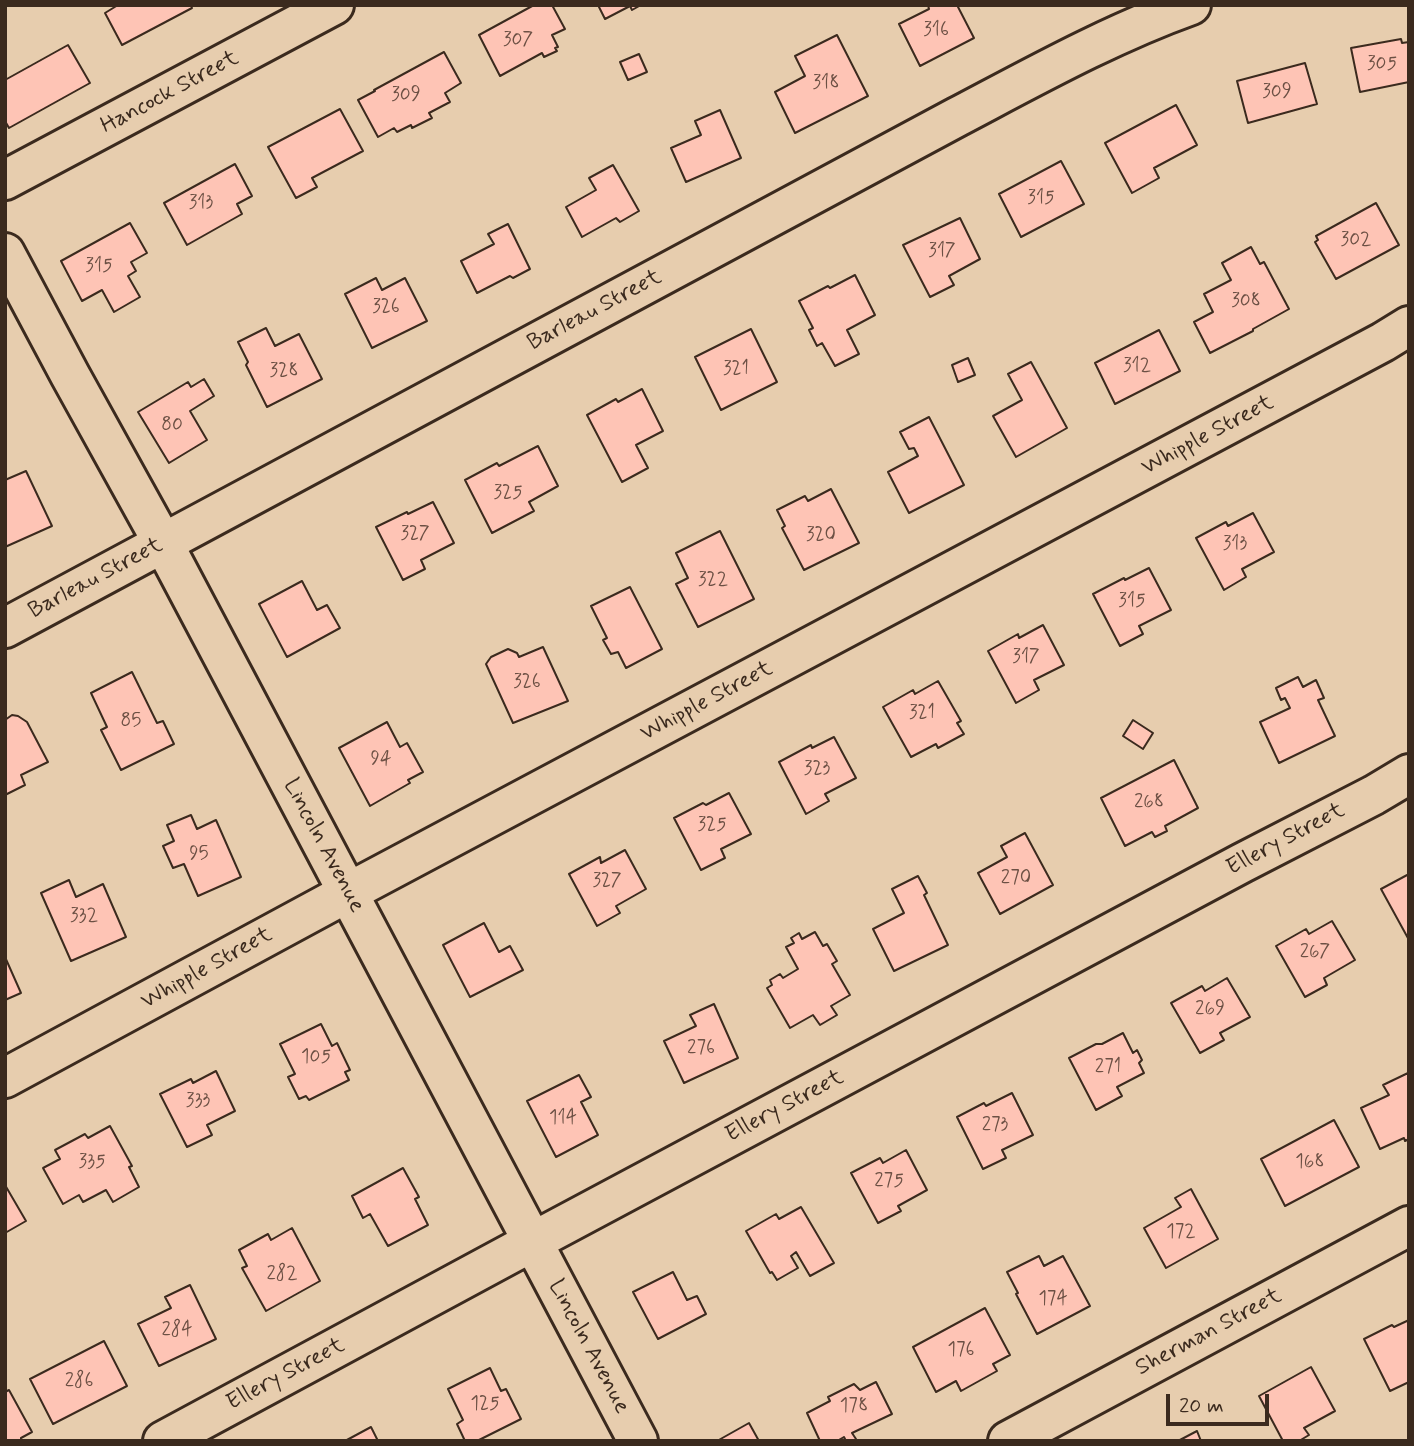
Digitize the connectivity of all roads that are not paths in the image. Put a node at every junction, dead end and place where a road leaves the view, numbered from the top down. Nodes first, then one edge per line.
1 (334, 5) edge
2 (1191, 5) edge
3 (5, 180) edge
4 (5, 253) edge
5 (1409, 326) edge
6 (163, 543) junction
7 (5, 628) edge
8 (1409, 774) edge
9 (347, 893) junction
10 (5, 1078) edge
11 (1409, 1226) edge
12 (532, 1242) junction
13 (163, 1441) edge
14 (638, 1441) edge
15 (1008, 1441) edge

1 - 3 street, Hancock Street
2 - 6 street, Barleau Street
4 - 6 street, Lincoln Avenue
5 - 9 street, Whipple Street
6 - 7 street, Barleau Street
6 - 9 street, Lincoln Avenue
8 - 12 street, Ellery Street
9 - 10 street, Whipple Street
9 - 12 street, Lincoln Avenue
11 - 15 street, Sherman Street
12 - 13 street, Ellery Street
12 - 14 street, Lincoln Avenue

